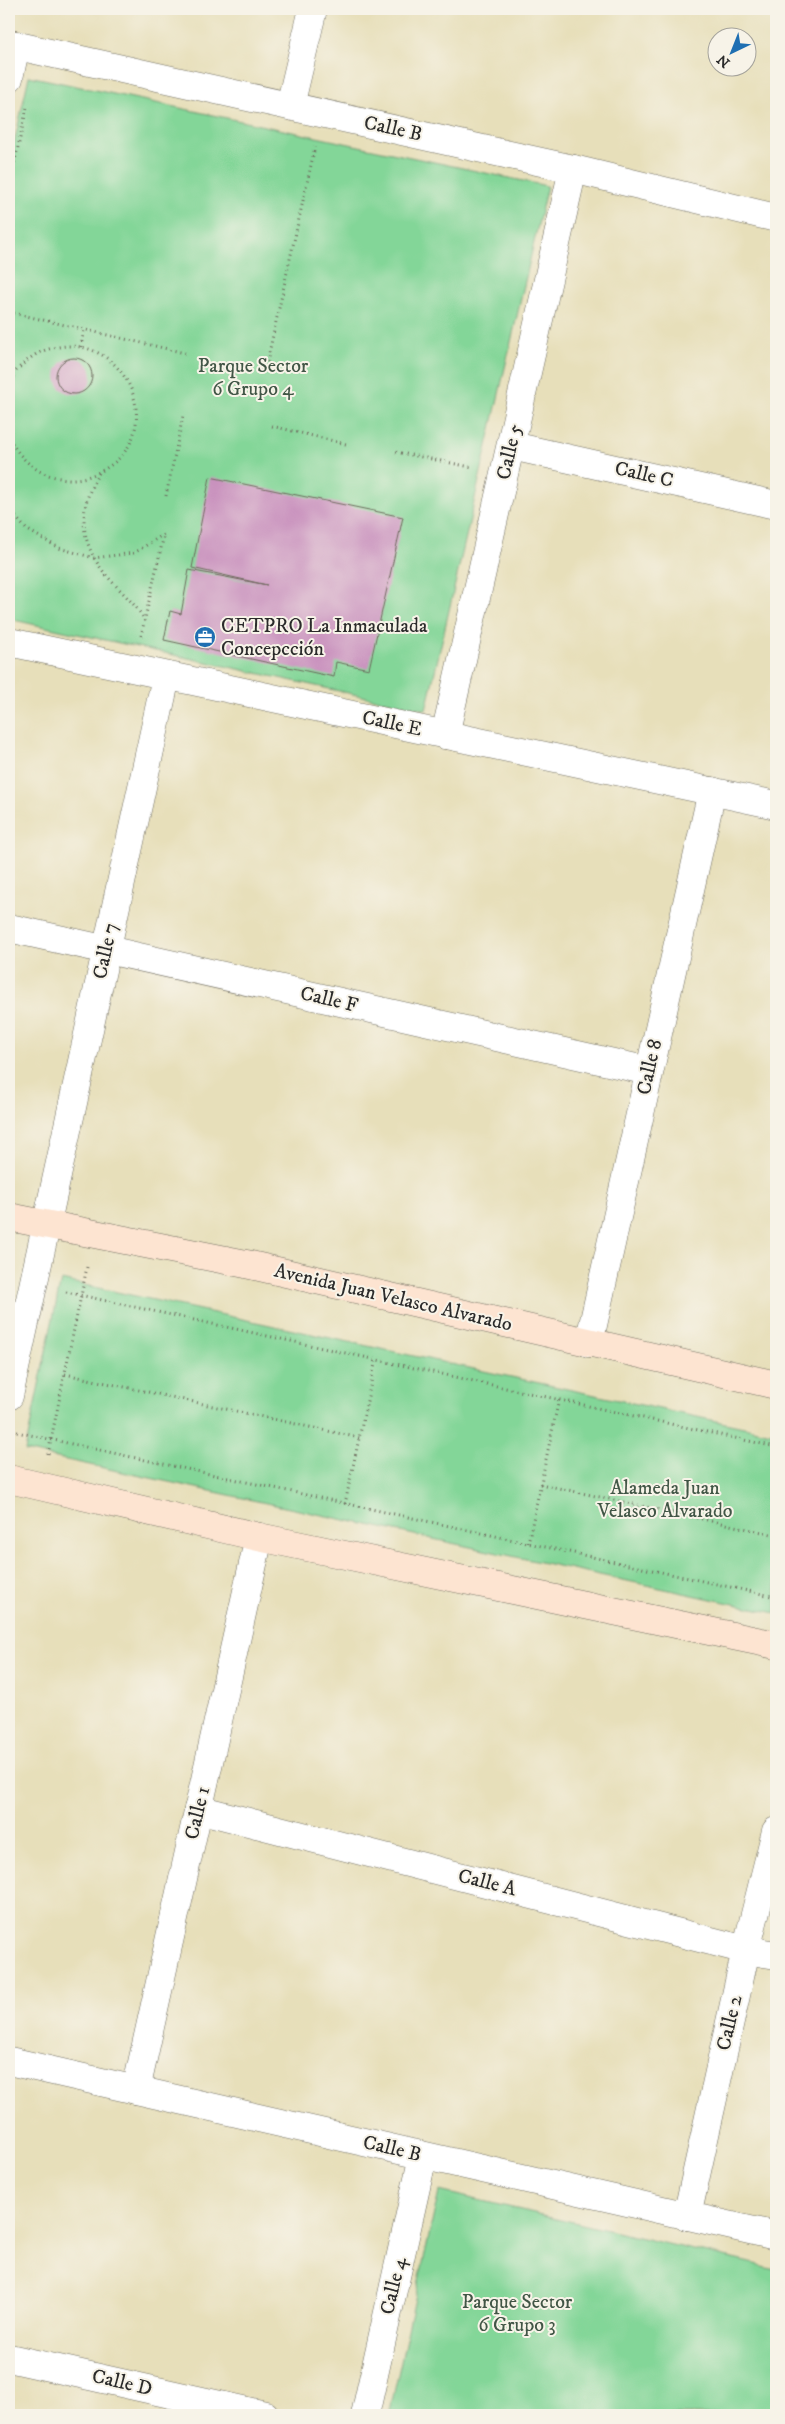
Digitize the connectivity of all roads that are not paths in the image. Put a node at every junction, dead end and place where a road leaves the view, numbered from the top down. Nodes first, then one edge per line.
1 (313, 9) edge
2 (12, 45) edge
3 (9, 78) edge
4 (290, 106) junction
5 (573, 169) junction
6 (776, 218) edge
7 (512, 446) junction
8 (776, 505) edge
9 (9, 642) edge
10 (166, 677) junction
11 (444, 735) junction
12 (712, 791) junction
13 (776, 805) edge
14 (9, 928) edge
15 (106, 950) junction
16 (649, 1071) junction
17 (9, 1218) edge
18 (46, 1226) junction
19 (589, 1343) junction
20 (776, 1385) edge
21 (9, 1396) edge
22 (9, 1479) edge
23 (259, 1537) junction
24 (776, 1645) edge
25 (198, 1809) junction
26 (776, 1830) edge
27 (746, 1950) junction
28 (776, 1955) edge
29 (9, 2061) edge
30 (136, 2090) junction
31 (423, 2156) junction
32 (687, 2216) junction
33 (776, 2236) edge
34 (9, 2358) edge
35 (265, 2415) edge
36 (365, 2415) edge

1 - 4 street
2 - 3 street
2 - 4 street, Calle B
4 - 5 street, Calle B
5 - 6 street, Calle B
5 - 7 street, Calle 5
7 - 8 street, Calle C
7 - 11 street, Calle 5
9 - 10 street, Calle E
10 - 11 street, Calle E
10 - 15 street, Calle 7
11 - 12 street, Calle E
12 - 13 street, Calle E
12 - 16 street, Calle 8
14 - 15 street, Calle F
15 - 16 street, Calle F
15 - 18 street, Calle 7
16 - 19 street, Calle 8
17 - 18 street, Avenida Juan Velasco Alvarado
18 - 19 street, Avenida Juan Velasco Alvarado
18 - 21 street
19 - 20 street, Avenida Juan Velasco Alvarado
22 - 23 street
23 - 24 street
23 - 25 street, Calle 1
25 - 27 street, Calle A
25 - 30 street, Calle 1
26 - 27 street, Calle 2
27 - 28 street, Calle A
27 - 32 street, Calle 2
29 - 30 street, Calle B
30 - 31 street, Calle B
31 - 32 street, Calle B
31 - 36 street, Calle 4
32 - 33 street, Calle B
34 - 35 street, Calle D

